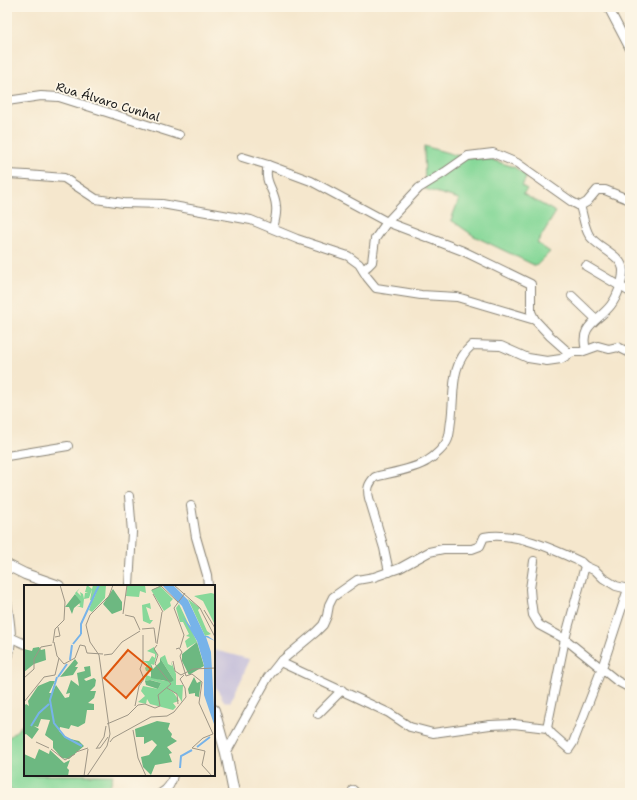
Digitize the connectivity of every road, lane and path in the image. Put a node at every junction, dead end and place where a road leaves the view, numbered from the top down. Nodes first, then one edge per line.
1 (608, 7) edge
2 (630, 49) edge
3 (7, 101) edge
4 (179, 136) dead end
5 (242, 157) dead end
6 (268, 165) junction
7 (7, 174) edge
8 (630, 200) edge
9 (580, 206) junction
10 (388, 222) junction
11 (273, 228) junction
12 (586, 266) dead end
13 (363, 270) junction
14 (620, 286) junction
15 (630, 292) edge
16 (572, 296) dead end
17 (596, 319) junction
18 (535, 320) junction
19 (586, 350) junction
20 (571, 353) junction
21 (630, 353) edge
22 (68, 446) dead end
23 (7, 456) edge
24 (129, 496) dead end
25 (191, 506) dead end
26 (534, 561) dead end
27 (7, 565) edge
28 (585, 566) junction
29 (389, 572) junction
30 (56, 585) edge
31 (129, 585) edge
32 (208, 585) edge
33 (7, 601) edge
34 (12, 638) junction
35 (565, 639) junction
36 (24, 644) edge
37 (7, 662) edge
38 (280, 662) junction
39 (602, 668) junction
40 (630, 688) edge
41 (342, 690) junction
42 (215, 714) edge
43 (318, 714) dead end
44 (549, 731) junction
45 (226, 753) junction
46 (173, 776) edge
47 (161, 793) edge
48 (234, 793) edge

1 - 2 street
3 - 4 street, Rua Álvaro Cunhal
5 - 6 street
6 - 10 street
6 - 11 street
7 - 11 street
8 - 9 street
9 - 10 street
9 - 14 street
10 - 13 street
10 - 18 street
11 - 13 street
12 - 14 street
13 - 18 street
14 - 15 street
14 - 17 street
16 - 17 street
17 - 19 street
18 - 20 street
19 - 20 street
19 - 21 street
20 - 29 street
22 - 23 street
24 - 31 street
25 - 32 street
26 - 35 street
27 - 30 street
28 - 29 street
28 - 35 street
28 - 39 street
29 - 38 street
33 - 34 street
34 - 36 street
34 - 37 street
35 - 39 street
35 - 44 street
38 - 41 street
38 - 45 street
39 - 40 street
39 - 44 street
41 - 43 street
41 - 44 street
42 - 45 street
45 - 48 street
46 - 47 street

